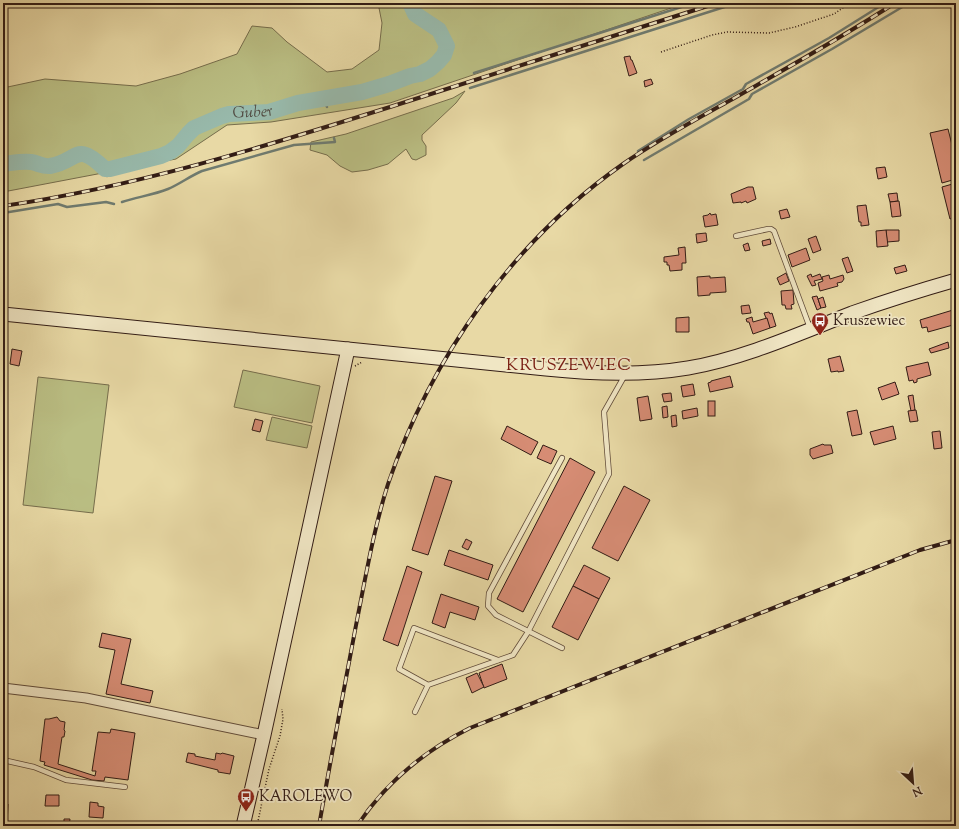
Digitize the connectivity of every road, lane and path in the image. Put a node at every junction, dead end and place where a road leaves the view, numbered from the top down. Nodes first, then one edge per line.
1 (850, 3) edge
2 (661, 52) dead end
3 (736, 236) dead end
4 (956, 280) edge
5 (3, 314) edge
6 (810, 330) junction
7 (348, 349) junction
8 (626, 374) junction
9 (562, 458) dead end
10 (528, 632) junction
11 (562, 648) dead end
12 (498, 660) junction
13 (428, 684) junction
14 (3, 688) edge
15 (281, 704) dead end
16 (415, 712) dead end
17 (264, 734) junction
18 (3, 760) edge
19 (125, 787) dead end
20 (243, 826) edge
21 (257, 826) edge

1 - 2 path
3 - 6 lane
4 - 6 main road
5 - 7 main road
6 - 8 main road
7 - 8 main road
7 - 17 main road
8 - 10 lane
9 - 10 lane
10 - 11 lane
10 - 12 lane
12 - 13 lane
12 - 13 lane
13 - 16 lane
14 - 17 street
15 - 21 path
17 - 20 main road
18 - 19 lane

